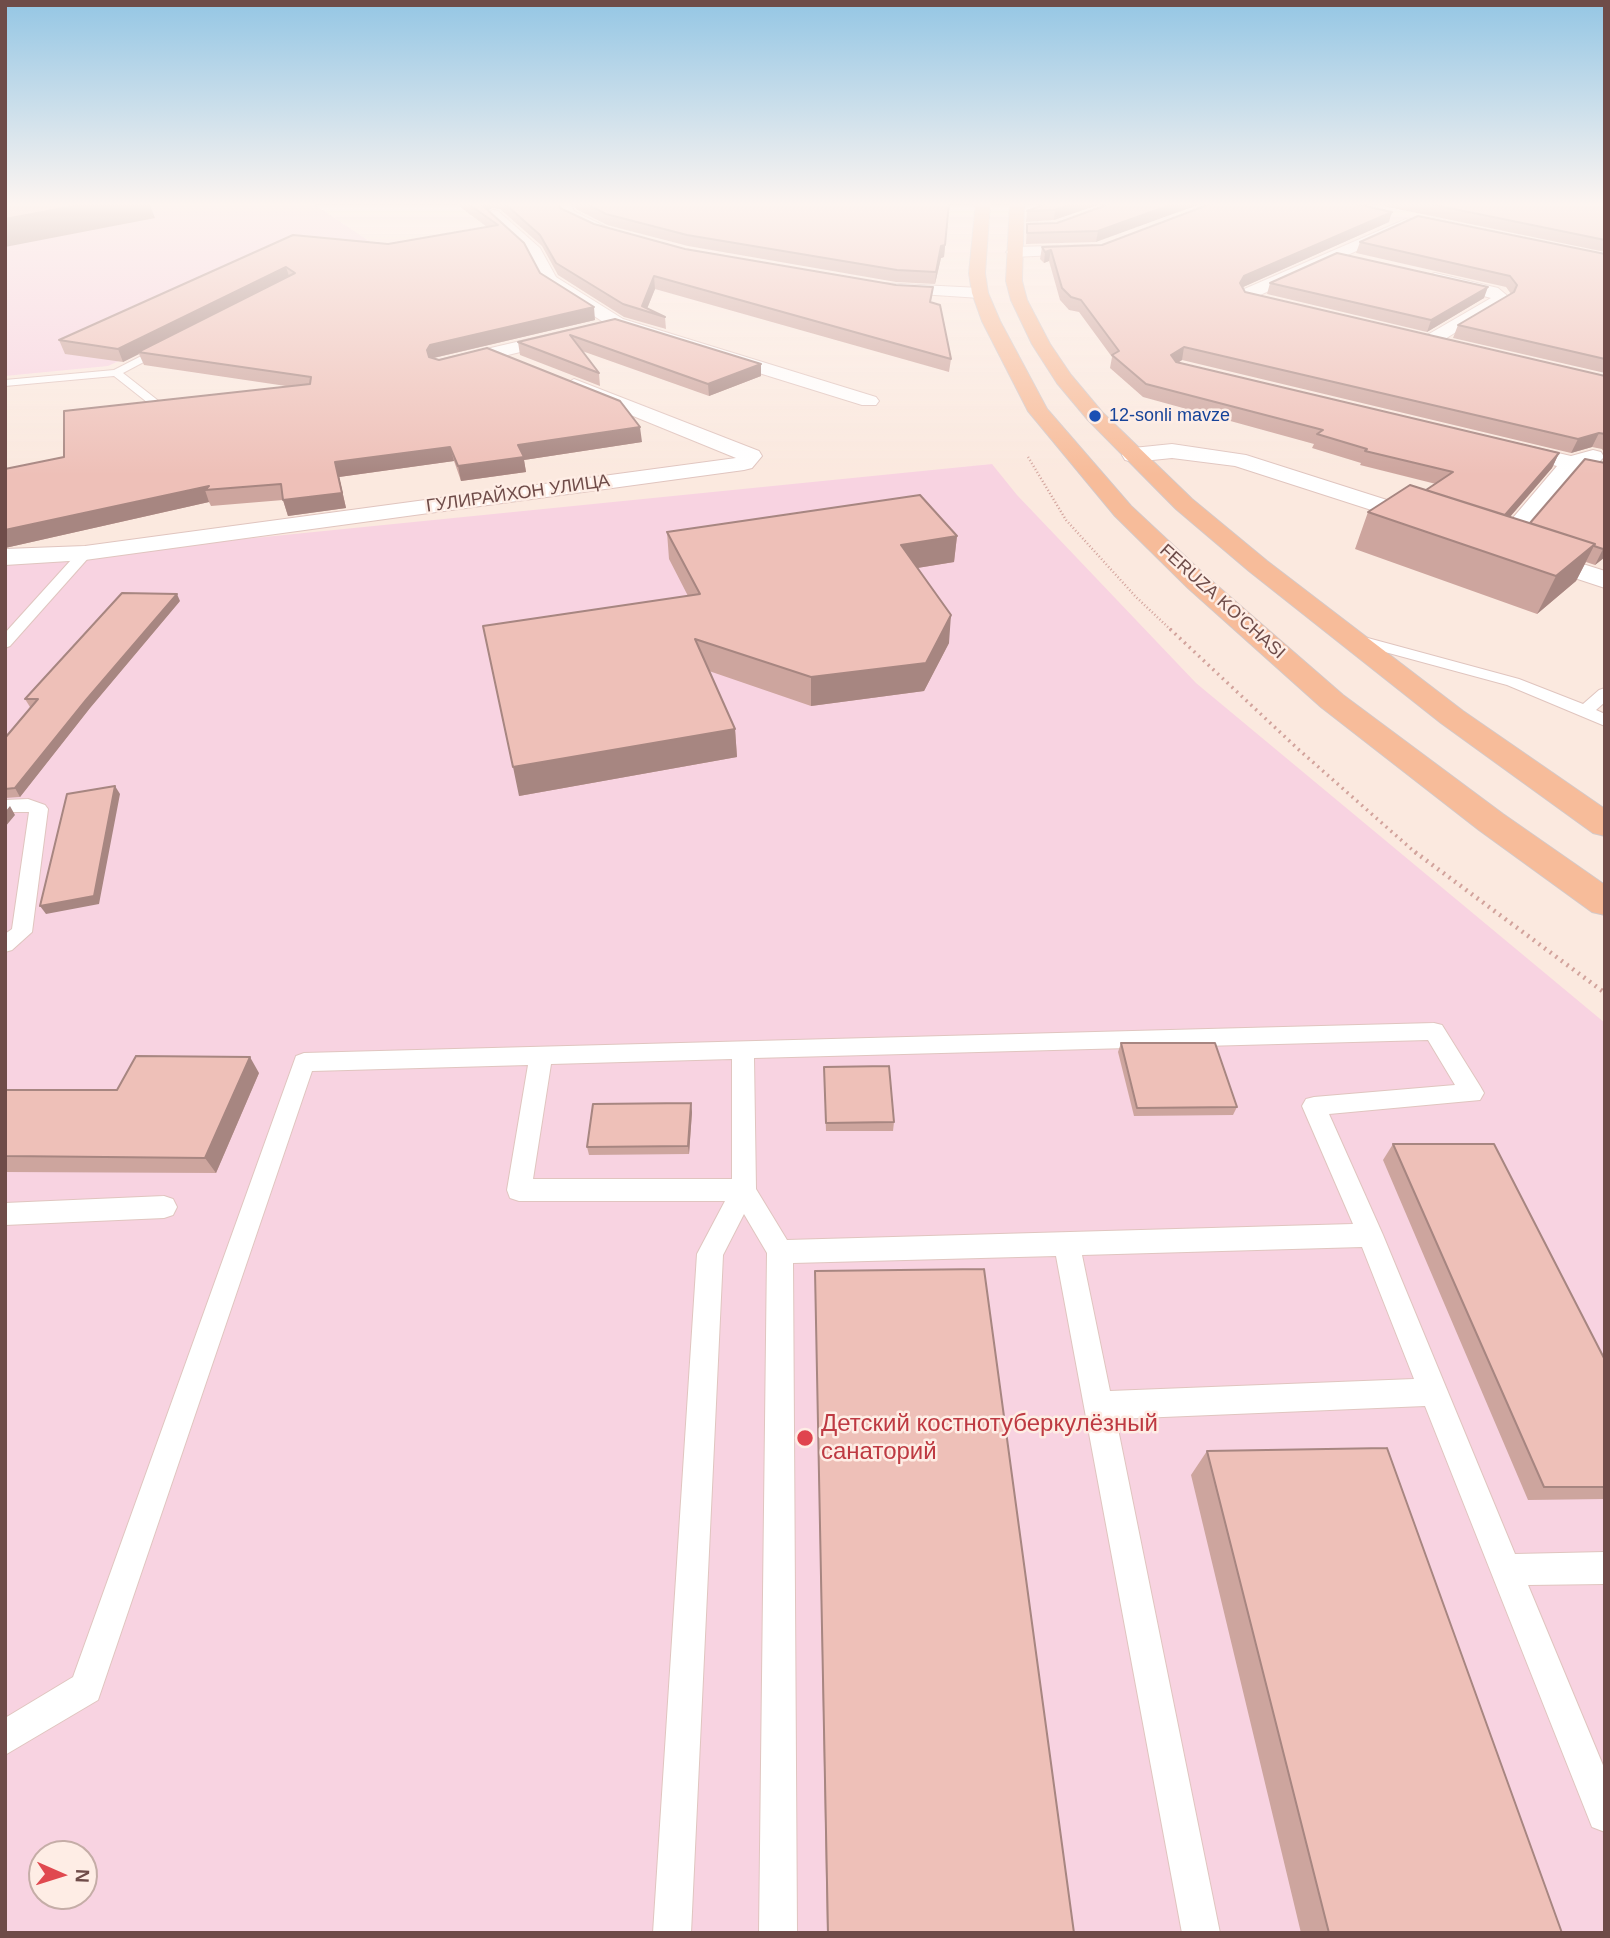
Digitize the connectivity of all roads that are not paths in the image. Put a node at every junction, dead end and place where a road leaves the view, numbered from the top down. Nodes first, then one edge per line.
1 (570, 293) edge
2 (980, 293) edge
3 (1017, 293) edge
4 (1249, 293) edge
5 (1495, 293) edge
6 (1310, 314) edge
7 (617, 323) junction
8 (175, 343) edge
9 (1455, 348) edge
10 (492, 354) junction
11 (441, 365) edge
12 (530, 368) edge
13 (116, 373) junction
14 (554, 378) edge
15 (5, 383) edge
16 (869, 401) dead end
17 (161, 408) edge
18 (1491, 444) edge
19 (1605, 454) edge
20 (1133, 455) junction
21 (1572, 463) junction
22 (1605, 471) edge
23 (1451, 528) edge
24 (1476, 537) edge
25 (1501, 546) junction
26 (85, 552) junction
27 (5, 557) edge
28 (1605, 580) edge
29 (1349, 638) junction
30 (5, 643) edge
31 (1604, 695) edge
32 (1585, 711) junction
33 (1605, 721) edge
34 (5, 806) edge
35 (1605, 825) edge
36 (1605, 904) edge
37 (5, 945) edge
38 (743, 1050) junction
39 (541, 1056) junction
40 (744, 1190) junction
41 (164, 1207) dead end
42 (5, 1214) edge
43 (1370, 1235) junction
44 (1068, 1244) junction
45 (780, 1252) junction
46 (1434, 1392) junction
47 (1098, 1406) junction
48 (1605, 1568) edge
49 (1505, 1570) junction
50 (5, 1738) edge
51 (1605, 1814) edge
52 (672, 1933) edge
53 (778, 1933) edge
54 (1201, 1933) edge

1 - 7 street
2 - 36 main road, FERUZA KO'CHASI
3 - 20 main road
4 - 6 street
5 - 9 street
7 - 10 street
7 - 16 street
8 - 13 lane
10 - 11 street
10 - 12 street
13 - 15 lane
13 - 17 lane
14 - 26 street, ГУЛИРАЙХОН УЛИЦА
18 - 21 street
19 - 21 street
20 - 23 street
20 - 29 main road
21 - 22 street
21 - 25 street
24 - 25 street
25 - 28 street
26 - 27 street, ГУЛИРАЙХОН УЛИЦА
26 - 30 lane
29 - 32 lane
29 - 35 main road
31 - 32 lane
32 - 33 lane
34 - 37 lane
38 - 39 lane
38 - 40 lane
38 - 43 lane
39 - 40 lane
39 - 50 lane
40 - 45 lane
40 - 52 lane
41 - 42 lane
43 - 44 lane
43 - 46 lane
44 - 45 lane
44 - 47 lane
45 - 53 lane
46 - 47 lane
46 - 49 lane
47 - 54 lane
48 - 49 lane
49 - 51 lane

